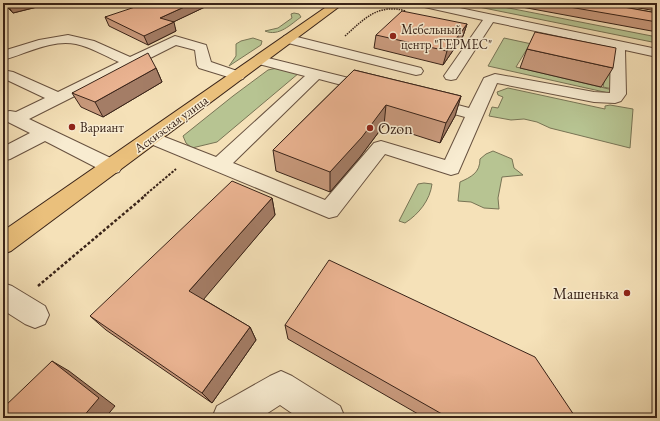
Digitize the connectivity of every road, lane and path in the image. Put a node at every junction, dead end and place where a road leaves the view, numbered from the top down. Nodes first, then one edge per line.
1 (339, 3) edge
2 (420, 3) edge
3 (390, 8) dead end
4 (490, 18) junction
5 (289, 39) junction
6 (618, 45) junction
7 (331, 49) junction
8 (657, 53) edge
9 (3, 56) edge
10 (260, 60) junction
11 (131, 62) junction
12 (416, 70) dead end
13 (5, 74) edge
14 (316, 74) junction
15 (238, 76) junction
16 (451, 76) dead end
17 (391, 92) edge
18 (58, 98) junction
19 (413, 98) edge
20 (475, 114) junction
21 (9, 118) edge
22 (45, 133) junction
23 (152, 138) junction
24 (3, 155) edge
25 (194, 155) junction
26 (219, 165) junction
27 (112, 167) junction
28 (3, 244) edge
29 (18, 305) edge
30 (229, 418) edge
31 (328, 418) edge

1 - 5 main road, Аскизская улица
2 - 4 street
3 - 7 path
4 - 6 street
4 - 16 street
5 - 7 street
5 - 10 main road, Аскизская улица
6 - 8 street
6 - 20 street
7 - 12 street
9 - 11 street
10 - 14 street
10 - 15 main road, Аскизская улица
11 - 15 street
11 - 18 street
13 - 18 street
14 - 17 street
14 - 26 street
15 - 23 main road, Аскизская улица
18 - 21 street
19 - 20 street
20 - 26 street
21 - 22 street
22 - 24 street
22 - 27 street
23 - 25 street
23 - 27 main road, Аскизская улица
25 - 26 street
25 - 29 path
27 - 28 main road, Аскизская улица
30 - 31 street

